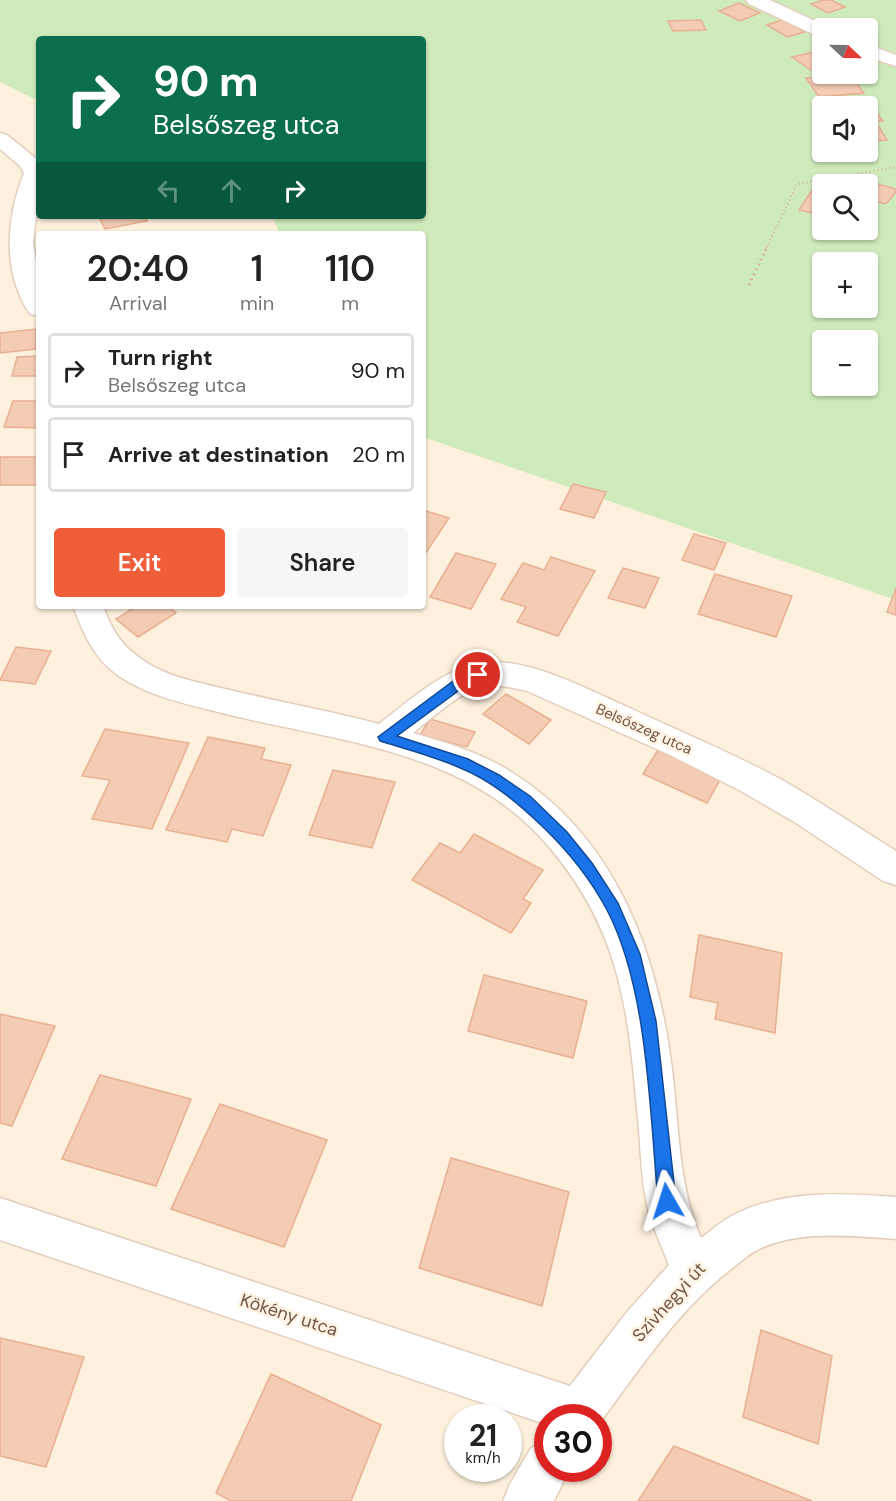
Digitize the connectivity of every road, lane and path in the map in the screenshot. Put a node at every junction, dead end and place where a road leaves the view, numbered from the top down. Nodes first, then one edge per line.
1 (755, 0) edge
2 (812, 26) edge
3 (878, 54) edge
4 (895, 61) edge
5 (0, 139) edge
6 (896, 168) edge
7 (26, 193) junction
8 (0, 217) edge
9 (749, 285) dead end
10 (36, 304) edge
11 (89, 609) edge
12 (385, 737) junction
13 (896, 870) edge
14 (896, 1218) edge
15 (0, 1219) edge
16 (693, 1271) junction
17 (544, 1404) edge
18 (584, 1404) edge
19 (538, 1482) edge
20 (527, 1501) edge

1 - 2 street
3 - 4 street
5 - 7 street
6 - 9 path
7 - 8 street
7 - 10 street
11 - 12 street
12 - 13 street, Belsőszeg utca
12 - 16 street
14 - 16 street, Szívhegyi út
15 - 17 street, Kökény utca
16 - 18 street, Szívhegyi út
19 - 20 street

